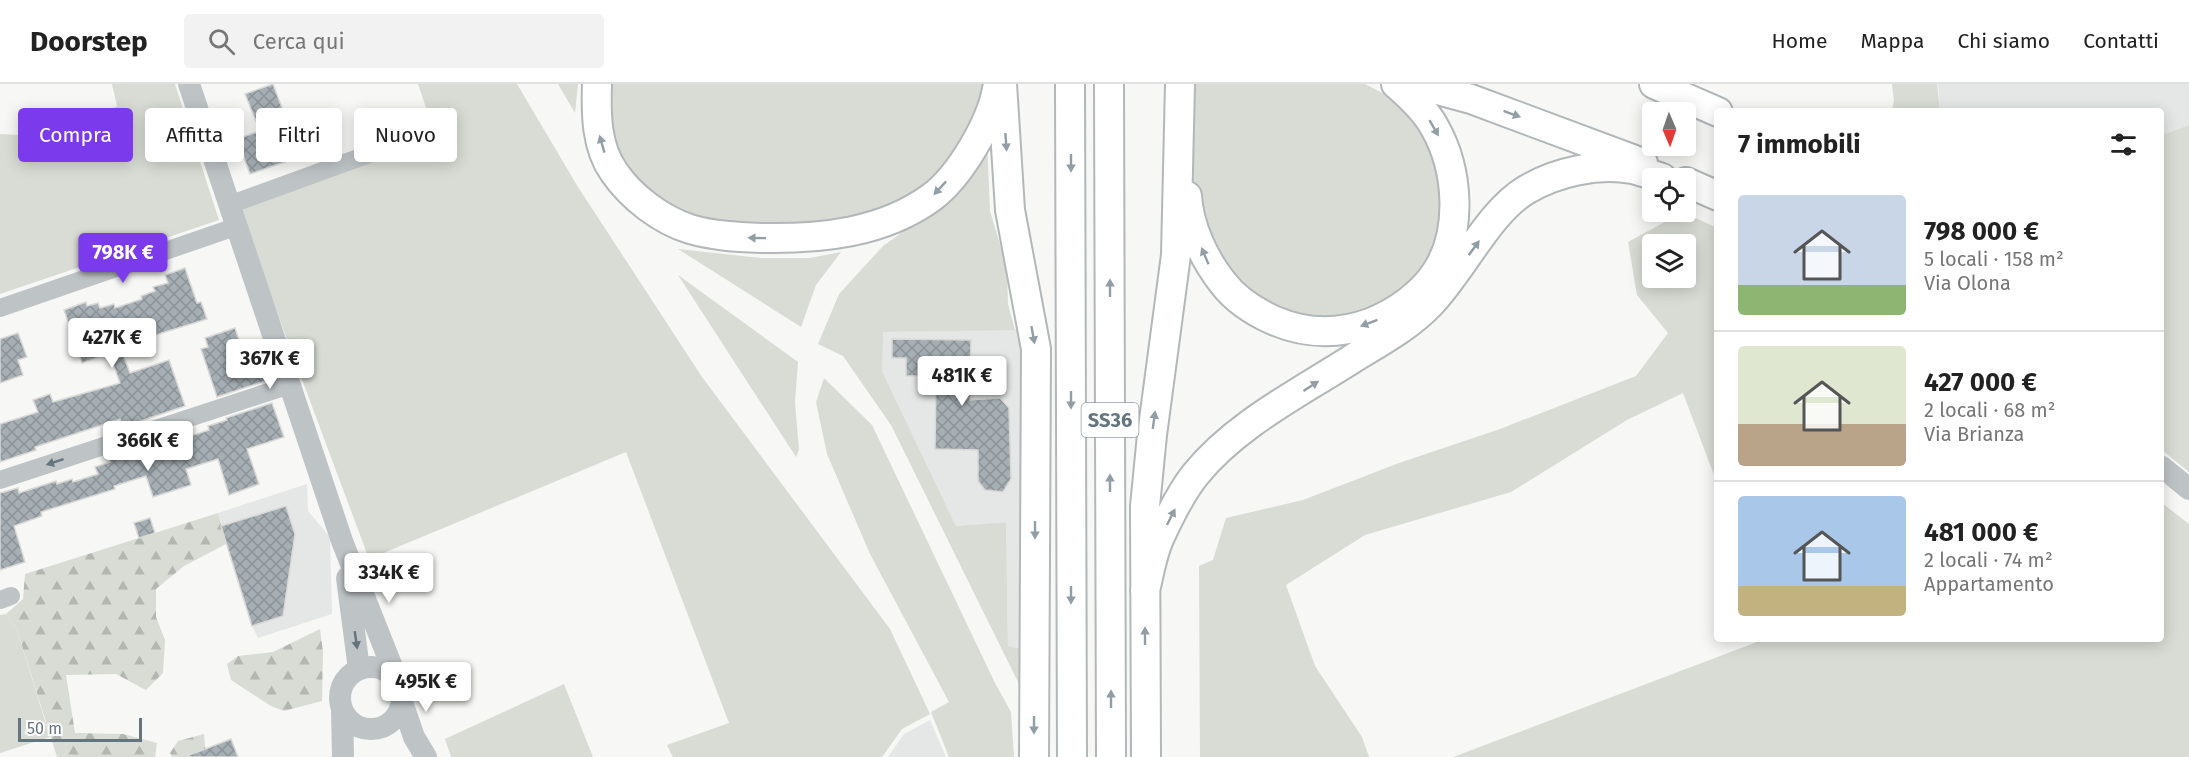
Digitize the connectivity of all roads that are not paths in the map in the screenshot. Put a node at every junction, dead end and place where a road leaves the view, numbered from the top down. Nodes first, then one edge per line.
1 (597, 84) edge
2 (1000, 84) edge
3 (1070, 84) edge
4 (1109, 84) edge
5 (1180, 84) edge
6 (1396, 84) edge
7 (1416, 84) edge
8 (1654, 84) edge
9 (192, 91) edge
10 (1714, 110) edge
11 (1180, 116) junction
12 (355, 162) edge
13 (1656, 168) edge
14 (1642, 172) edge
15 (232, 216) junction
16 (0, 308) edge
17 (290, 385) junction
18 (2164, 469) edge
19 (0, 480) edge
20 (2189, 489) edge
21 (342, 541) junction
22 (1144, 591) junction
23 (359, 669) junction
24 (400, 692) junction
25 (342, 709) junction
26 (379, 727) junction
27 (414, 737) junction
28 (343, 757) edge
29 (426, 757) edge
30 (1034, 757) edge
31 (1072, 757) edge
32 (1112, 757) edge
33 (1146, 757) edge

2 -> 1 highway
2 -> 30 highway
3 -> 31 highway, SS36
32 -> 4 highway, SS36
5 - 11 highway
6 -> 11 highway
7 -> 13 highway
8 - 10 highway
9 - 15 street
22 -> 11 highway
12 - 15 street
22 -> 14 highway
15 - 16 street
15 - 17 street
17 -> 19 street
17 - 21 street
18 - 20 street
21 -> 23 street
21 - 24 street
33 -> 22 highway
23 - 24 street
23 - 25 street
24 - 26 street
24 - 27 street
25 - 26 street
25 - 28 street
26 - 27 street
26 - 28 street
27 - 29 street

